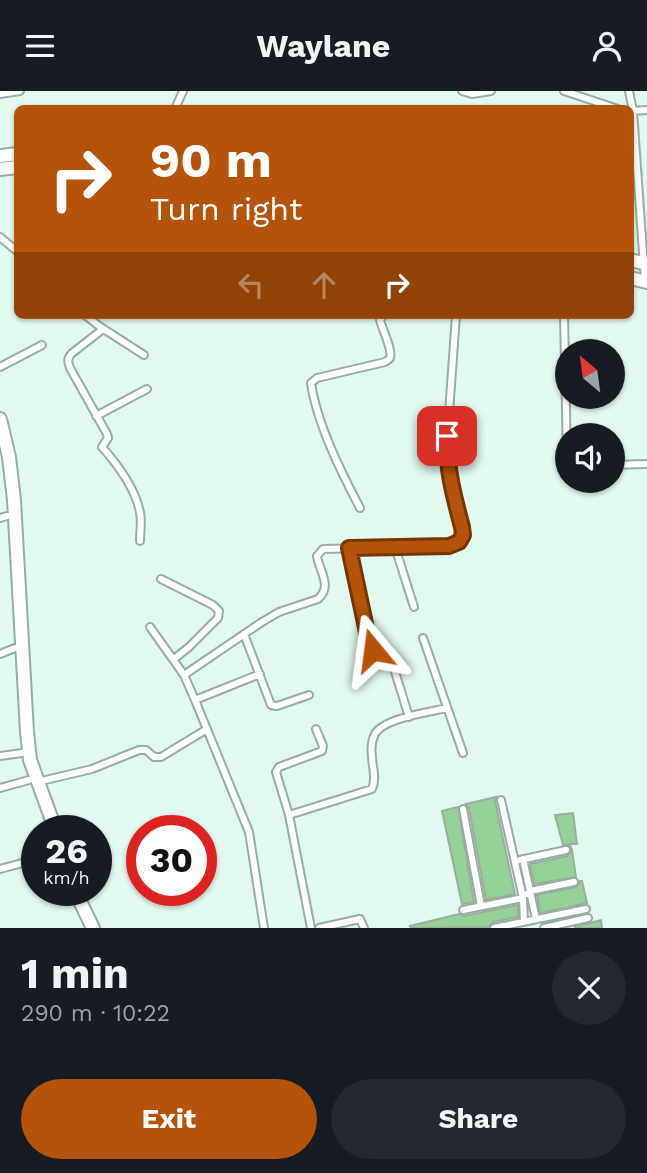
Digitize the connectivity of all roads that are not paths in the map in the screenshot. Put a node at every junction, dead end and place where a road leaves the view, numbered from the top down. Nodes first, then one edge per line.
1 (20, 91) edge
2 (462, 91) edge
3 (491, 91) edge
4 (568, 92) edge
5 (0, 94) edge
6 (606, 105) edge
7 (634, 149) edge
8 (0, 237) edge
9 (14, 249) edge
10 (640, 263) edge
11 (646, 282) edge
12 (90, 319) edge
13 (381, 319) edge
14 (457, 319) edge
15 (564, 319) edge
16 (103, 329) junction
17 (42, 345) dead end
18 (144, 355) dead end
19 (0, 367) edge
20 (147, 389) dead end
21 (96, 416) junction
22 (0, 419) edge
23 (566, 423) edge
24 (0, 449) edge
25 (647, 464) edge
26 (625, 465) edge
27 (360, 508) dead end
28 (4, 517) edge
29 (140, 541) dead end
30 (395, 547) junction
31 (349, 548) junction
32 (161, 579) dead end
33 (414, 607) dead end
34 (150, 627) dead end
35 (244, 634) junction
36 (423, 638) dead end
37 (15, 648) junction
38 (0, 655) edge
39 (174, 659) junction
40 (260, 674) junction
41 (184, 675) junction
42 (309, 695) dead end
43 (195, 700) junction
44 (447, 709) junction
45 (409, 717) junction
46 (207, 729) junction
47 (317, 729) dead end
48 (22, 753) junction
49 (463, 753) dead end
50 (0, 756) edge
51 (33, 781) junction
52 (0, 788) edge
53 (501, 800) dead end
54 (463, 809) dead end
55 (43, 815) edge
56 (49, 815) edge
57 (289, 815) junction
58 (566, 850) dead end
59 (523, 859) junction
60 (514, 861) junction
61 (21, 863) edge
62 (0, 869) edge
63 (574, 882) dead end
64 (530, 891) junction
65 (523, 898) junction
66 (82, 906) edge
67 (92, 906) edge
68 (481, 906) junction
69 (586, 909) dead end
70 (463, 910) dead end
71 (588, 918) dead end
72 (536, 919) junction
73 (524, 922) junction
74 (504, 927) edge
75 (93, 928) edge
76 (103, 928) edge
77 (264, 928) edge
78 (311, 928) edge
79 (319, 928) edge
80 (364, 928) edge
81 (494, 928) edge
82 (544, 928) edge

1 - 5 street
2 - 3 street
4 - 6 street
7 - 10 street
8 - 9 street
10 - 11 street
12 - 16 street
13 - 27 street
14 - 30 street
15 - 23 street
16 - 18 street
16 - 21 street
17 - 19 street
20 - 21 street
21 - 29 street
22 - 51 highway
24 - 28 highway
25 - 26 street
28 - 37 highway
30 - 31 street
30 - 33 street
31 - 35 street
31 - 45 street
32 - 39 street
34 - 39 street
35 - 40 street
35 - 41 street
36 - 44 street
37 - 38 street
37 - 48 highway
39 - 41 street
40 - 42 street
40 - 43 street
41 - 43 street
43 - 46 street
44 - 45 street
44 - 49 street
45 - 57 street
46 - 51 street
46 - 77 street
47 - 57 street
48 - 50 street
48 - 51 highway
51 - 52 street
51 - 55 highway
51 - 56 highway
53 - 60 street
54 - 68 street
57 - 78 street
58 - 59 street
59 - 60 street
59 - 64 street
60 - 65 street
61 - 62 street
63 - 64 street
64 - 65 street
64 - 72 street
65 - 68 street
65 - 73 street
66 - 75 highway
67 - 76 highway
68 - 70 street
69 - 72 street
71 - 82 street
72 - 73 street
73 - 74 street
74 - 81 street
79 - 80 street

